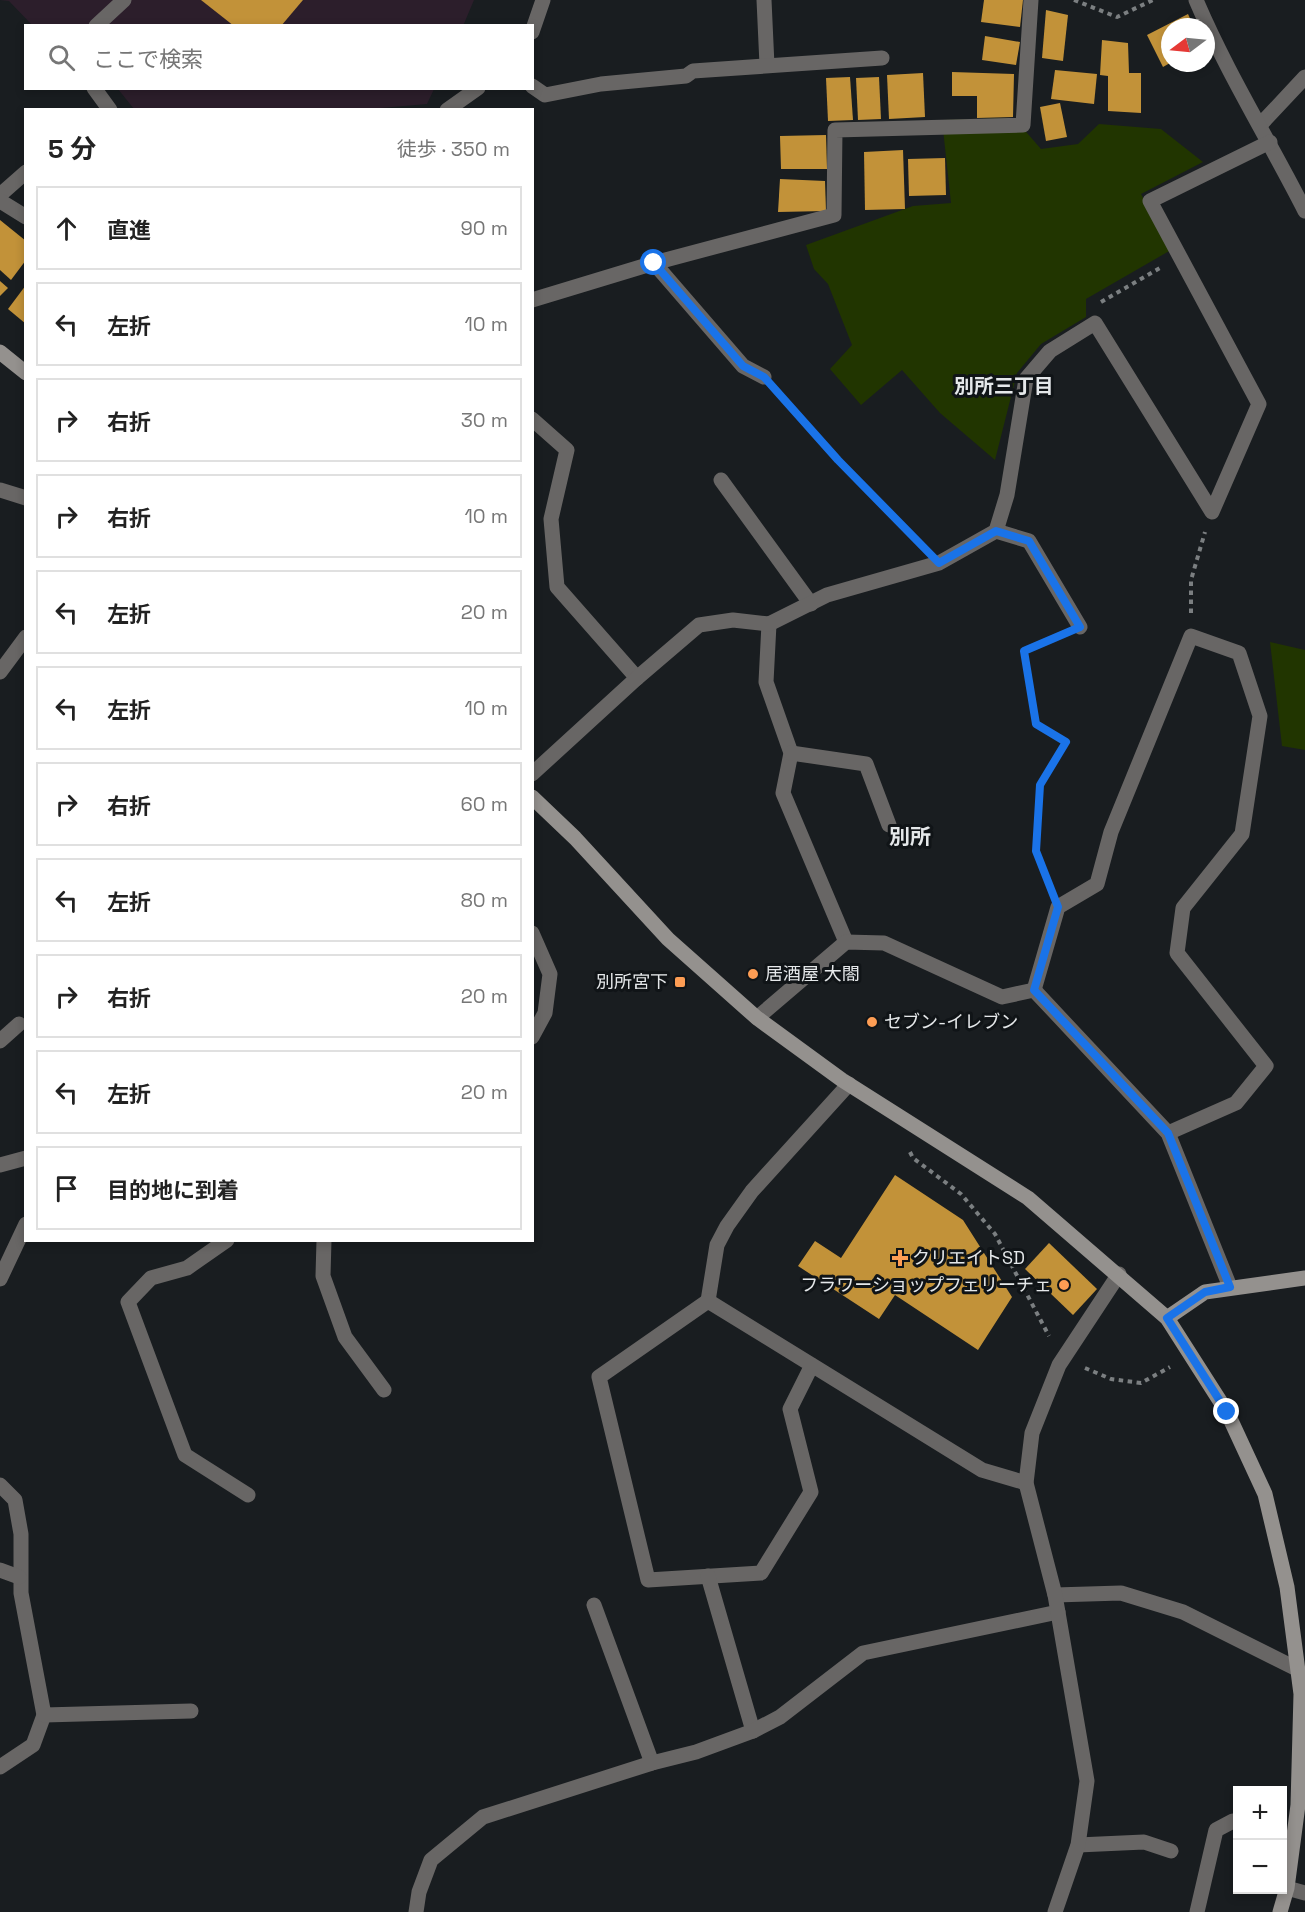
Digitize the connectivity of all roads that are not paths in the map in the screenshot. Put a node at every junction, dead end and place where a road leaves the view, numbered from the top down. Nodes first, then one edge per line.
1 (124, 0) edge
2 (543, 0) edge
3 (764, 0) edge
4 (1031, 0) edge
5 (1196, 0) edge
6 (98, 24) edge
7 (534, 26) edge
8 (882, 58) dead end
9 (767, 66) junction
10 (1305, 77) edge
11 (534, 87) edge
12 (95, 90) edge
13 (475, 90) edge
14 (109, 108) edge
15 (450, 108) edge
16 (1261, 124) junction
17 (1270, 142) junction
18 (24, 174) edge
19 (0, 195) edge
20 (0, 201) edge
21 (1305, 211) edge
22 (24, 216) edge
23 (654, 263) junction
24 (534, 299) edge
25 (0, 352) edge
26 (24, 371) edge
27 (764, 377) road end
28 (534, 421) edge
29 (721, 480) dead end
30 (0, 490) edge
31 (24, 497) edge
32 (996, 531) junction
33 (811, 603) junction
34 (769, 624) junction
35 (1080, 627) road end
36 (24, 641) edge
37 (0, 672) edge
38 (637, 678) junction
39 (791, 753) junction
40 (534, 772) edge
41 (534, 799) edge
42 (889, 825) dead end
43 (534, 938) edge
44 (846, 942) junction
45 (1034, 990) junction
46 (757, 1018) junction
47 (19, 1024) dead end
48 (534, 1032) edge
49 (0, 1041) edge
50 (849, 1084) junction
51 (1168, 1133) junction
52 (24, 1159) edge
53 (0, 1165) edge
54 (24, 1228) edge
55 (224, 1242) edge
56 (324, 1242) edge
57 (1119, 1274) junction
58 (1305, 1278) edge
59 (0, 1279) edge
60 (1230, 1287) junction
61 (708, 1300) junction
62 (1167, 1318) junction
63 (812, 1365) junction
64 (384, 1390) dead end
65 (1026, 1483) junction
66 (0, 1485) edge
67 (248, 1495) dead end
68 (0, 1570) edge
69 (708, 1576) junction
70 (19, 1577) junction
71 (1055, 1595) junction
72 (594, 1605) dead end
73 (1058, 1612) junction
74 (1298, 1669) junction
75 (1303, 1694) edge
76 (191, 1711) dead end
77 (44, 1715) junction
78 (753, 1731) junction
79 (652, 1763) junction
80 (0, 1767) edge
81 (1233, 1821) edge
82 (1289, 1833) edge
83 (1078, 1845) junction
84 (1171, 1851) dead end
85 (1287, 1888) joint
86 (1305, 1893) edge
87 (1285, 1894) edge
88 (416, 1912) edge
89 (1055, 1912) edge
90 (1197, 1912) edge
91 (1280, 1912) edge

1 - 6 street
2 - 7 street
3 - 9 street
4 - 23 street
5 - 16 street
8 - 9 street
9 - 11 street
10 - 16 street
12 - 14 street
13 - 15 street
16 - 17 street
17 - 21 street
17 - 32 street
18 - 19 street
20 - 22 street
23 - 24 street
23 - 27 street
25 - 26 street
28 - 38 street
29 - 33 street
30 - 31 street
32 - 33 street
32 - 35 street
33 - 34 street
34 - 38 street
34 - 39 street
36 - 37 street
38 - 40 street
39 - 42 street
39 - 44 street
41 - 46 street
43 - 48 street
44 - 45 street
44 - 46 street
45 - 51 street
45 - 51 street
46 - 50 street
47 - 49 street
50 - 57 street
50 - 61 street
51 - 60 street
52 - 53 street
54 - 59 street
55 - 67 street
56 - 64 street
57 - 62 street
57 - 65 street
58 - 60 street
60 - 62 street
61 - 63 street
61 - 69 street
62 - 74 street
63 - 65 street
63 - 69 street
65 - 71 street
66 - 70 street
68 - 70 street
69 - 78 street
70 - 77 street
71 - 73 street
71 - 74 street
72 - 79 street
73 - 78 street
73 - 83 street
74 - 75 street
75 - 82 street
76 - 77 street
77 - 80 street
78 - 79 street
79 - 88 street
81 - 90 street
82 - 85 street
83 - 84 street
83 - 89 street
85 - 86 street
87 - 91 street

